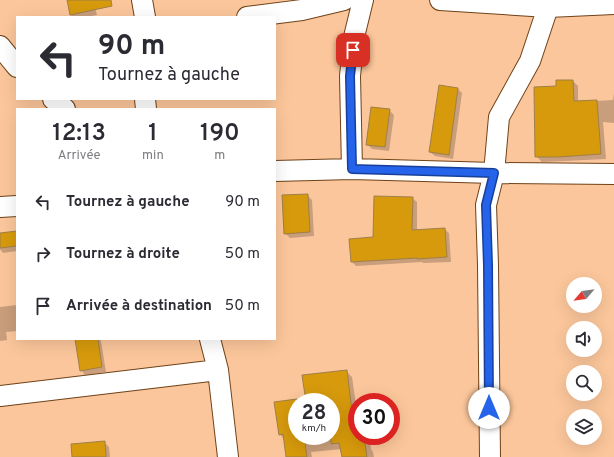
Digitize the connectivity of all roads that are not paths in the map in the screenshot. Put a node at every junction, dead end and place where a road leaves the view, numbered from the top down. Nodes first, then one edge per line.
1 (142, 0) edge
2 (344, 0) edge
3 (363, 0) edge
4 (440, 0) edge
5 (548, 4) edge
6 (614, 4) edge
7 (302, 5) edge
8 (145, 16) edge
9 (251, 16) edge
10 (0, 46) edge
11 (16, 66) edge
12 (54, 100) edge
13 (64, 108) edge
14 (352, 169) junction
15 (276, 171) edge
16 (494, 173) junction
17 (614, 174) edge
18 (16, 206) edge
19 (0, 207) edge
20 (210, 340) edge
21 (218, 370) junction
22 (0, 396) edge
23 (228, 457) edge
24 (490, 457) edge

1 - 8 street
2 - 7 street
3 - 14 street
4 - 5 street
5 - 6 street
5 - 16 street
7 - 9 street
10 - 11 street
12 - 13 street
14 - 15 street
14 - 16 street
16 - 17 street
16 - 24 street
18 - 19 street
20 - 21 street
21 - 22 street
21 - 23 street

